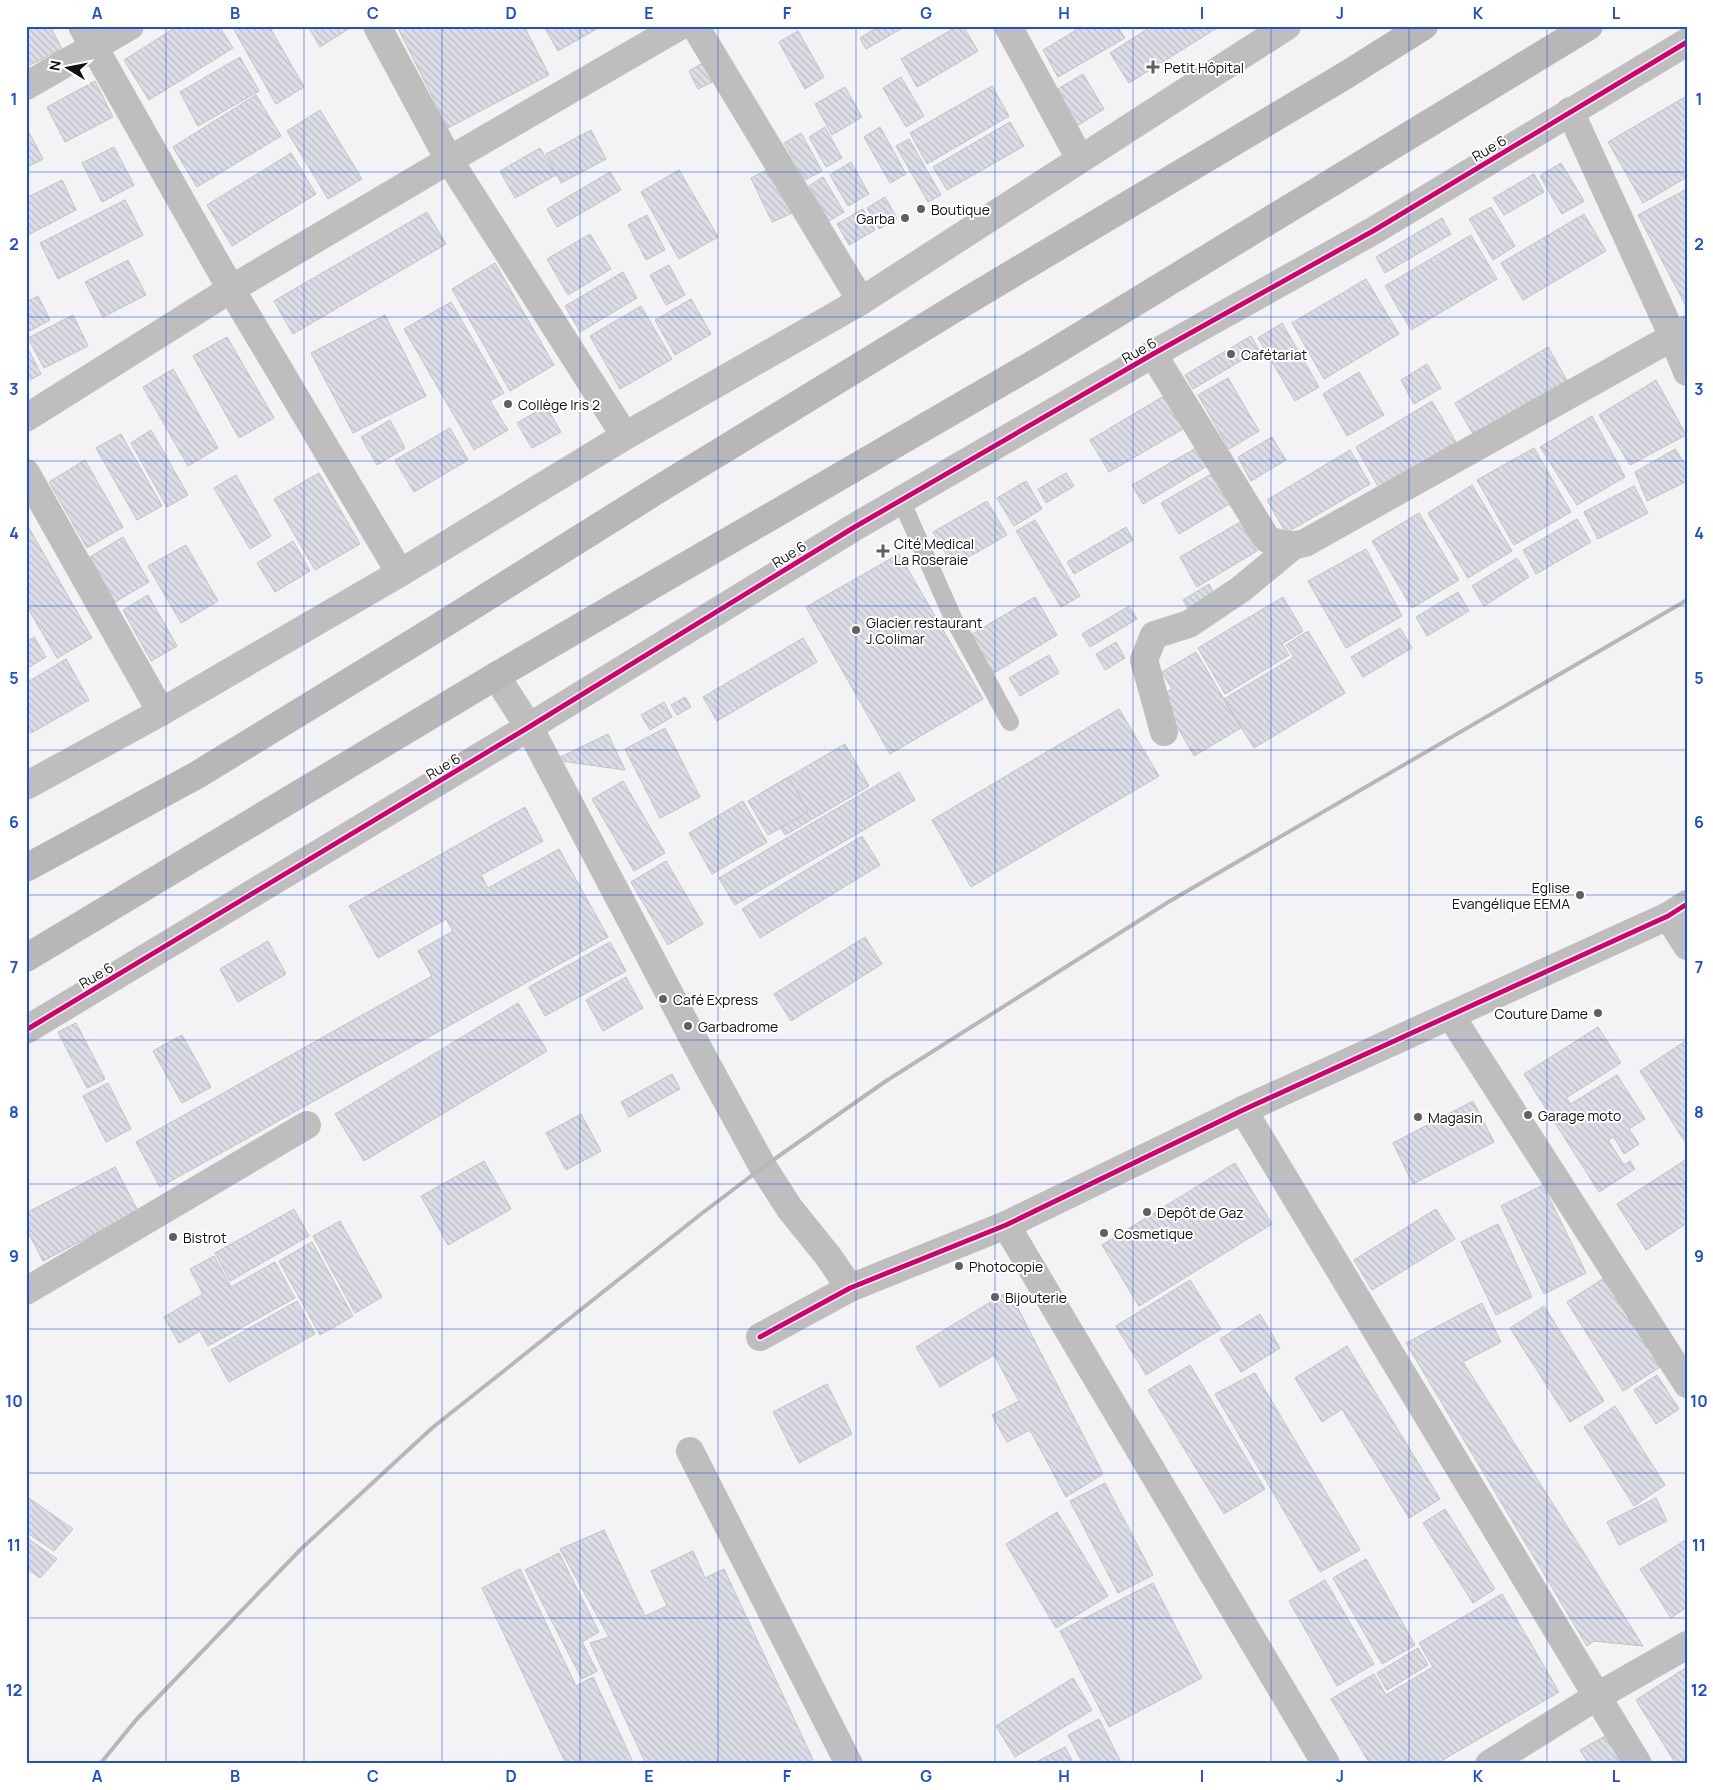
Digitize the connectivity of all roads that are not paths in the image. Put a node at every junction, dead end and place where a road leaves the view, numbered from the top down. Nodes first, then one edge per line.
1 (130, 26) edge
2 (377, 26) edge
3 (680, 26) edge
4 (695, 26) edge
5 (1008, 26) edge
6 (1287, 26) edge
7 (1424, 26) edge
8 (1589, 26) edge
9 (88, 37) edge
10 (1687, 42) edge
11 (26, 86) edge
12 (1570, 111) junction
13 (1080, 159) junction
14 (449, 160) junction
15 (231, 289) junction
16 (861, 301) junction
17 (1680, 333) edge
18 (1153, 354) junction
19 (1687, 372) edge
20 (26, 418) edge
21 (625, 436) junction
22 (26, 473) edge
23 (900, 500) junction
24 (1294, 546) junction
25 (400, 573) junction
26 (496, 676) junction
27 (161, 712) junction
28 (1010, 722) dead end
29 (529, 727) junction
30 (1164, 732) dead end
31 (26, 786) edge
32 (26, 868) edge
33 (1677, 909) edge
34 (1687, 946) edge
35 (26, 958) edge
36 (1451, 1016) junction
37 (26, 1030) edge
38 (1243, 1110) junction
39 (307, 1125) dead end
40 (1006, 1224) junction
41 (850, 1288) junction
42 (26, 1291) edge
43 (760, 1337) dead end
44 (1687, 1384) edge
45 (690, 1451) dead end
46 (1687, 1645) edge
47 (1596, 1697) junction
48 (850, 1764) edge
49 (1326, 1764) edge
50 (1489, 1764) edge
51 (1638, 1764) edge

1 - 9 street
2 - 14 street
3 - 14 street
4 - 16 street
5 - 13 street
6 - 13 street
7 - 32 main road
8 - 26 main road
9 - 11 street
9 - 15 street
10 - 12 street, Rue 6
12 - 17 street
12 - 18 street, Rue 6
13 - 16 street
14 - 15 street
14 - 21 street
15 - 20 street
15 - 25 street
16 - 21 street
17 - 19 street
17 - 24 street
18 - 23 street, Rue 6
18 - 24 street
21 - 25 street
22 - 27 street
23 - 28 lane
23 - 29 street, Rue 6
24 - 30 street
25 - 27 street
26 - 29 street
26 - 35 main road
27 - 31 street
29 - 37 street, Rue 6
29 - 41 street
33 - 34 street
33 - 36 street
36 - 38 street
36 - 44 street
38 - 40 street
38 - 47 street
39 - 42 street
40 - 41 street
40 - 49 street
41 - 43 street
45 - 48 street
46 - 47 street
47 - 50 street
47 - 51 street

